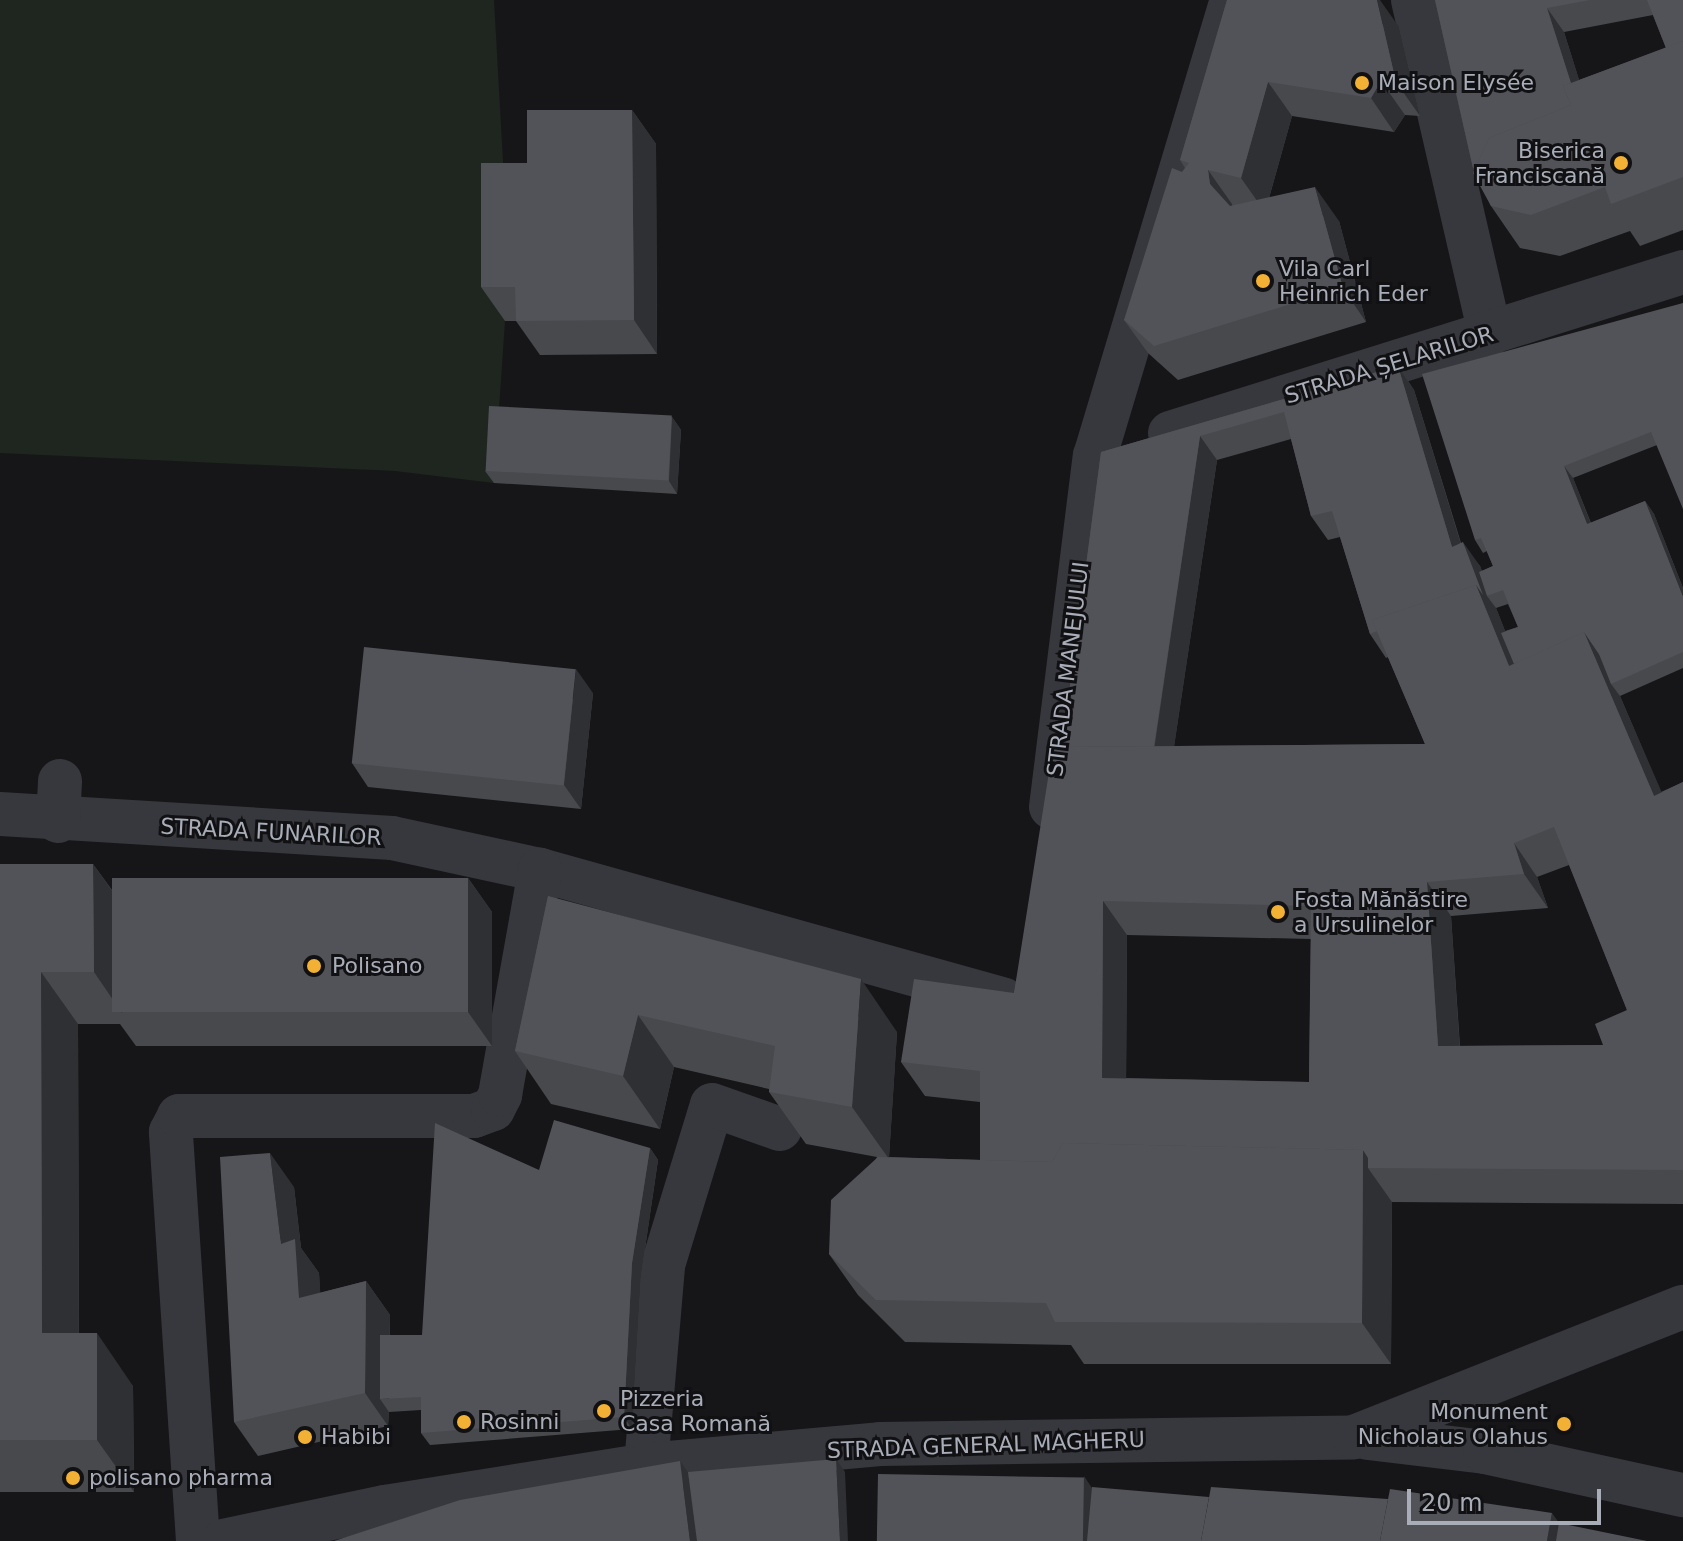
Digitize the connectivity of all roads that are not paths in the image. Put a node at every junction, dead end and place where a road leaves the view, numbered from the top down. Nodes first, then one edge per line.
1 (1232, 0) edge
2 (1413, 0) edge
3 (1683, 272) edge
4 (1490, 334) junction
5 (1095, 456) junction
6 (0, 814) edge
7 (1045, 855) edge
8 (540, 870) junction
9 (1027, 959) edge
10 (780, 1129) edge
11 (1683, 1307) edge
12 (1354, 1437) junction
13 (646, 1465) junction
14 (1683, 1495) edge
15 (198, 1541) edge
16 (223, 1541) edge

1 - 5 street, STRADA MANEJULUI
2 - 4 street
3 - 4 street, STRADA ȘELARILOR
4 - 5 street, STRADA ȘELARILOR
5 - 7 street, STRADA MANEJULUI
6 - 8 street, STRADA FUNARILOR
8 - 9 street
8 - 15 street
10 - 13 street
11 - 12 street, STRADA GENERAL MAGHERU
12 - 13 street, STRADA GENERAL MAGHERU
12 - 14 street
13 - 16 street, STRADA GENERAL MAGHERU

